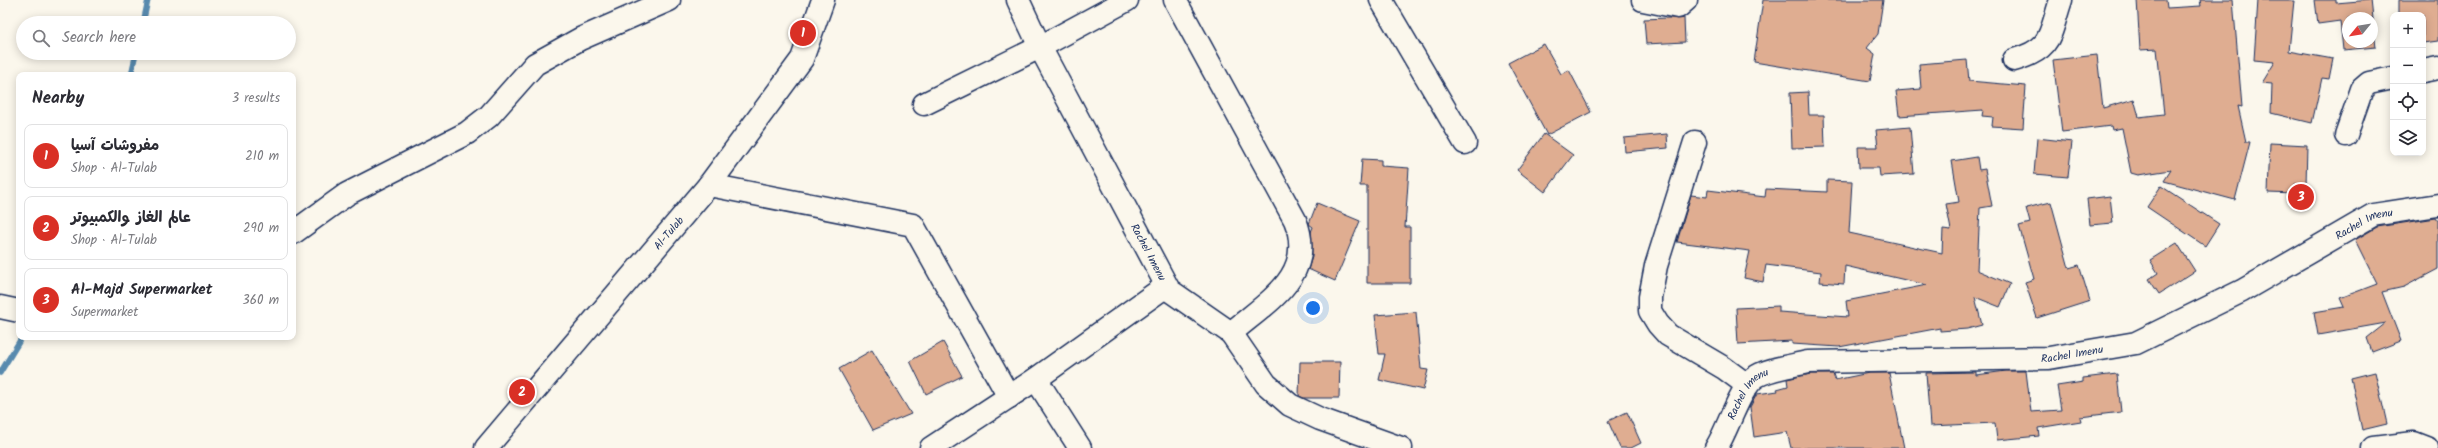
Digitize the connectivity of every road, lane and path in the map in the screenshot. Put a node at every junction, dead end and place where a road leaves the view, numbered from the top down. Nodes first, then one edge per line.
1 (669, 0) edge
2 (823, 0) edge
3 (1018, 0) edge
4 (1127, 0) edge
5 (1175, 0) edge
6 (1381, 0) edge
7 (1643, 0) edge
8 (1686, 0) edge
9 (2061, 0) edge
10 (1040, 47) junction
11 (2014, 60) dead end
12 (2438, 68) edge
13 (2426, 70) edge
14 (2390, 79) edge
15 (924, 104) dead end
16 (2346, 135) dead end
17 (1695, 142) dead end
18 (1465, 143) dead end
19 (709, 185) junction
20 (2438, 205) edge
21 (296, 231) edge
22 (1166, 286) junction
23 (0, 307) edge
24 (16, 310) edge
25 (1231, 332) junction
26 (1036, 378) junction
27 (1747, 385) junction
28 (1009, 397) junction
29 (486, 448) edge
30 (931, 448) edge
31 (1080, 448) edge
32 (1401, 448) edge
33 (1716, 448) edge
34 (2373, 448) edge
35 (2427, 448) edge

1 - 21 street
2 - 19 street, Al-Tulab
3 - 10 street, Rachel Imenu
4 - 10 street
5 - 25 street
6 - 18 street
7 - 8 street
9 - 11 street
10 - 15 street
10 - 22 street, Rachel Imenu
12 - 13 street
14 - 16 street
17 - 27 street
19 - 28 street
19 - 29 street, Al-Tulab
20 - 27 street, Rachel Imenu
22 - 25 street, Rachel Imenu
22 - 26 street
23 - 24 street
25 - 32 street, Rachel Imenu
26 - 28 street
26 - 31 street
27 - 33 street, Rachel Imenu
28 - 30 street
34 - 35 street

